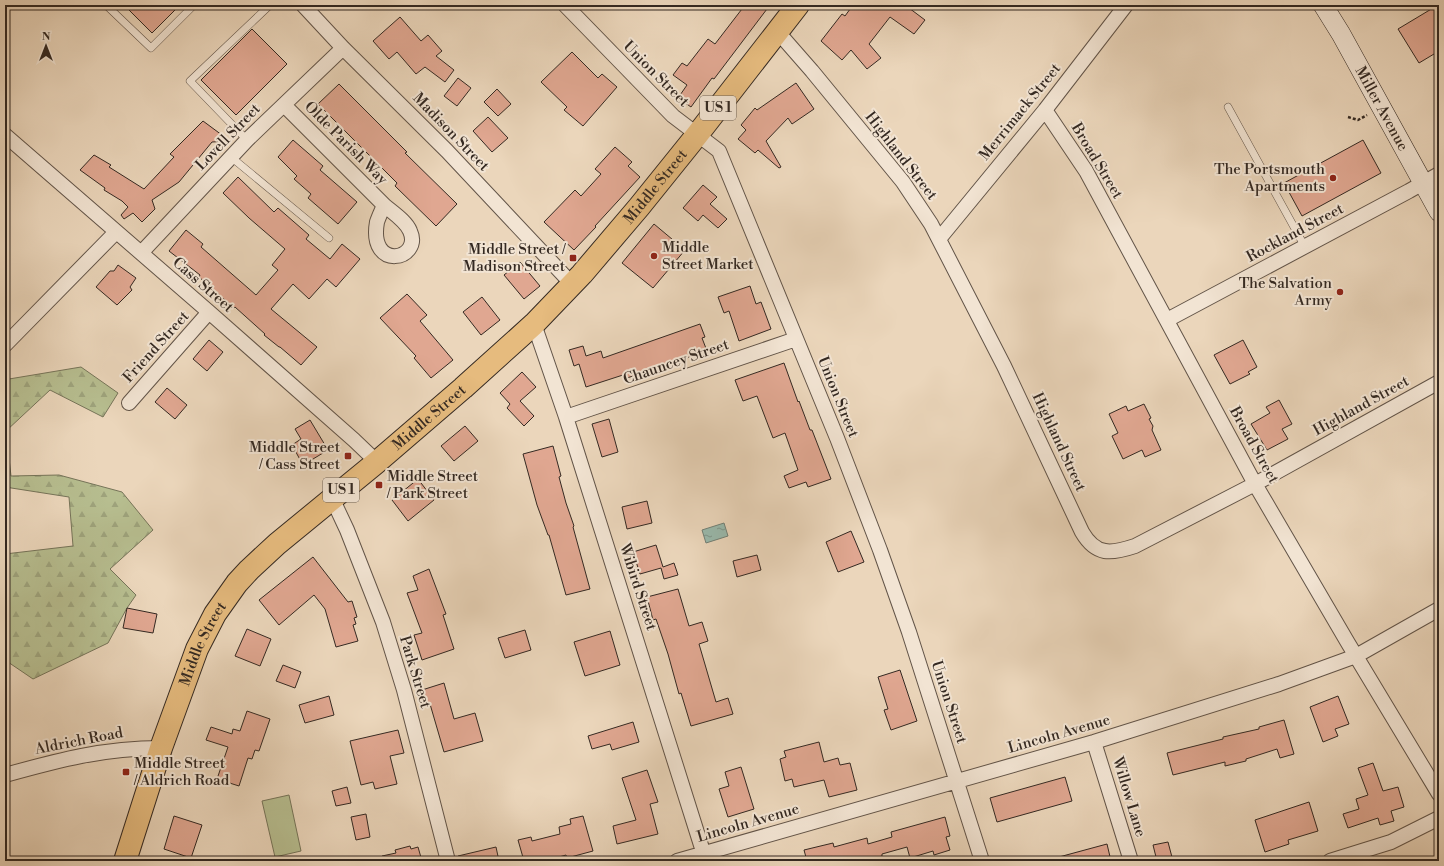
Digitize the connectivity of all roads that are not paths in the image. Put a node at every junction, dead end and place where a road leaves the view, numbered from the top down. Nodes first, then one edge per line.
1 (106, 5) edge
2 (194, 5) edge
3 (270, 5) edge
4 (303, 5) edge
5 (565, 5) edge
6 (798, 5) edge
7 (1126, 5) edge
8 (1323, 5) edge
9 (777, 31) junction
10 (343, 48) junction
11 (284, 104) junction
12 (1228, 107) dead end
13 (1045, 110) junction
14 (5, 135) edge
15 (697, 135) junction
16 (247, 140) junction
17 (231, 157) junction
18 (1439, 174) edge
19 (1423, 184) junction
20 (384, 205) dead end
21 (1439, 212) edge
22 (116, 232) junction
23 (329, 238) dead end
24 (939, 238) junction
25 (1305, 247) junction
26 (141, 253) junction
27 (572, 284) junction
28 (209, 312) junction
29 (1167, 320) junction
30 (534, 324) junction
31 (796, 339) junction
32 (5, 345) edge
33 (1439, 382) edge
34 (129, 403) dead end
35 (566, 417) junction
36 (377, 462) junction
37 (1255, 484) junction
38 (332, 498) junction
39 (1439, 609) edge
40 (1356, 656) junction
41 (1094, 742) junction
42 (161, 748) junction
43 (5, 775) edge
44 (957, 781) junction
45 (1439, 794) edge
46 (1439, 818) edge
47 (705, 857) edge
48 (125, 861) edge
49 (448, 861) edge
50 (677, 861) edge
51 (982, 861) edge
52 (1131, 861) edge
53 (1330, 861) edge

1 - 2 lane
3 - 16 lane
4 - 10 street, Madison Street
5 - 15 street, Union Street
6 - 9 main road, Middle Street / US 1
7 - 13 street, Merrimack Street
8 - 19 main road, Miller Avenue
9 - 15 main road, Middle Street / US 1
9 - 24 street, Highland Street
10 - 11 street, Lovell Street
10 - 27 street, Madison Street
11 - 16 street, Lovell Street
11 - 20 street, Olde Parish Way
12 - 25 lane
13 - 24 street, Merrimack Street
13 - 29 street, Broad Street
14 - 22 street, Cass Street
15 - 27 main road, Middle Street / US 1
15 - 31 street, Union Street
16 - 17 street, Lovell Street
17 - 23 lane
17 - 26 street, Lovell Street
18 - 19 street, Rockland Street
19 - 21 main road, Miller Avenue
19 - 25 street, Rockland Street
22 - 26 street, Cass Street
22 - 32 street
24 - 37 street, Highland Street
25 - 29 street, Rockland Street
26 - 28 street, Cass Street
27 - 30 main road, Middle Street / US 1
28 - 34 street, Friend Street
28 - 36 street, Cass Street
29 - 37 street, Broad Street
30 - 35 street, Wibird Street
30 - 36 main road, Middle Street / US 1
31 - 35 street, Chauncey Street
31 - 44 street, Union Street
33 - 37 street, Highland Street
35 - 47 street, Wibird Street
36 - 38 main road, Middle Street / US 1
37 - 40 street, Broad Street
38 - 42 main road, Middle Street / US 1
38 - 49 street, Park Street
39 - 40 street, Lincoln Avenue
40 - 41 street, Lincoln Avenue
40 - 45 street, Broad Street
41 - 44 street, Lincoln Avenue
41 - 52 street, Willow Lane
42 - 43 street, Aldrich Road
42 - 48 main road, Middle Street / US 1
44 - 47 street, Lincoln Avenue
44 - 51 street, Union Street
46 - 53 street
47 - 50 street, Lincoln Avenue

